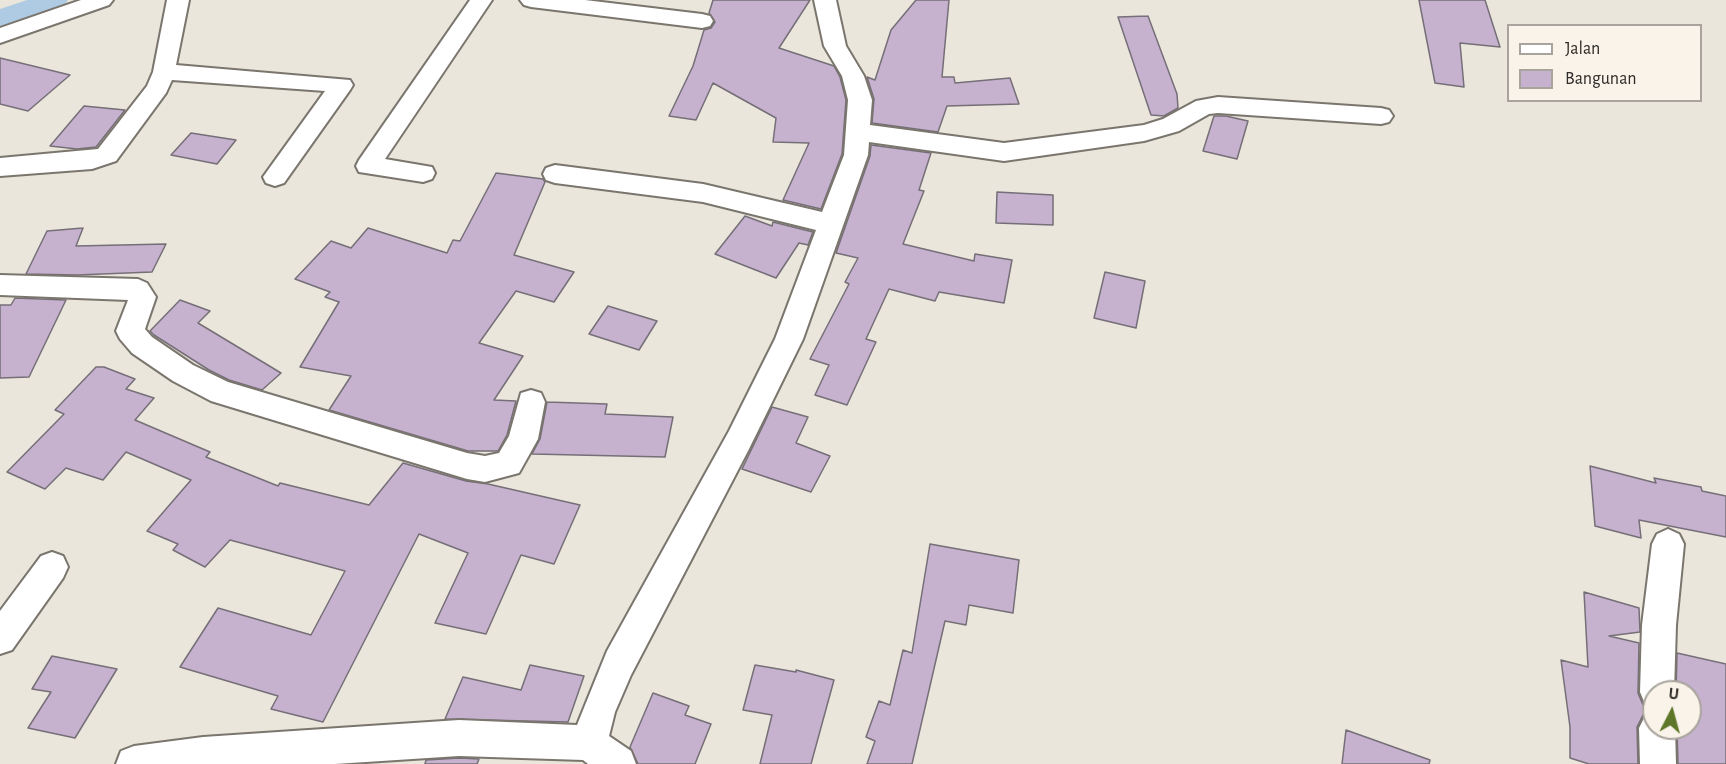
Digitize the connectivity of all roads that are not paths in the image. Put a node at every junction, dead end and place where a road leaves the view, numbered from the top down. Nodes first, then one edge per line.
1 (102, 0) edge
2 (178, 0) edge
3 (481, 0) edge
4 (531, 0) edge
5 (825, 0) edge
6 (610, 5) edge
7 (702, 21) dead end
8 (0, 36) edge
9 (164, 72) junction
10 (1381, 116) dead end
11 (859, 132) junction
12 (0, 167) edge
13 (423, 173) dead end
14 (555, 174) dead end
15 (274, 177) dead end
16 (831, 224) junction
17 (0, 285) edge
18 (531, 402) dead end
19 (1668, 544) dead end
20 (52, 567) dead end
21 (0, 638) edge
22 (1657, 680) edge
23 (1658, 740) edge
24 (589, 743) junction
25 (200, 760) edge
26 (134, 764) edge
27 (618, 764) edge
28 (1658, 764) edge

1 - 8 street
2 - 9 street
3 - 13 street
4 - 6 street
5 - 11 street
6 - 7 street
9 - 12 street
9 - 15 street
10 - 11 street
11 - 16 street
14 - 16 street
16 - 24 street
17 - 18 street
19 - 22 street
20 - 21 street
23 - 28 street
24 - 25 street
24 - 27 street
25 - 26 street

